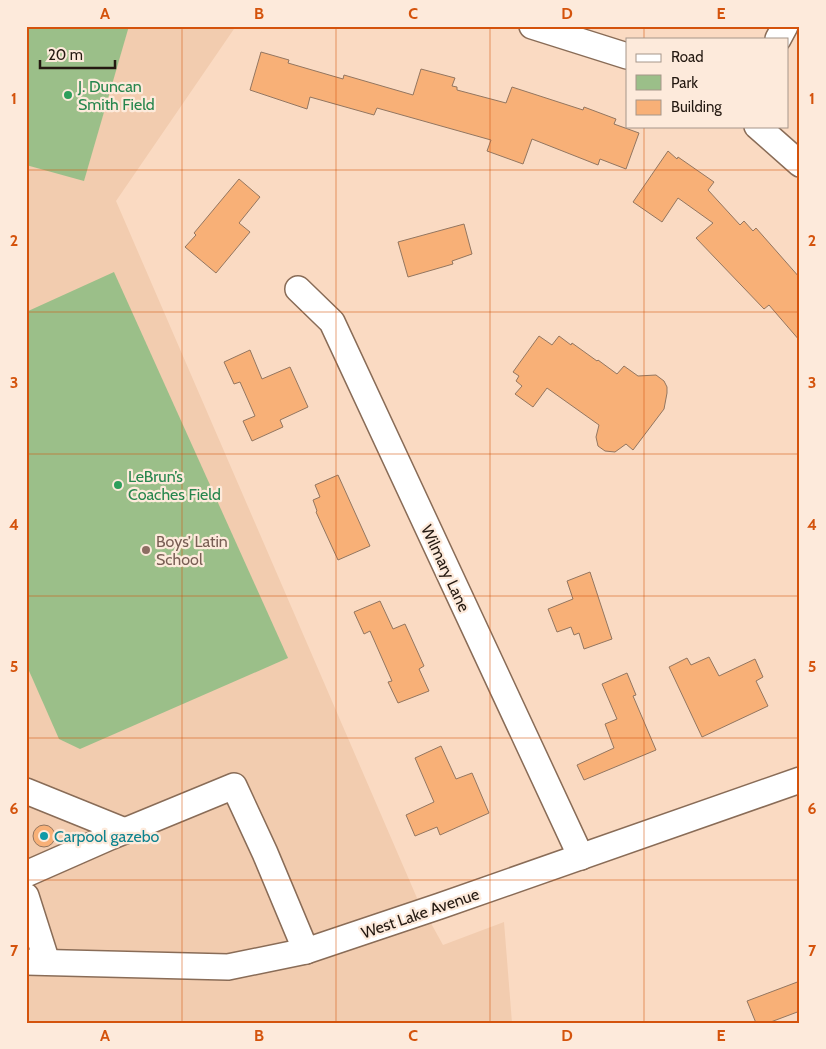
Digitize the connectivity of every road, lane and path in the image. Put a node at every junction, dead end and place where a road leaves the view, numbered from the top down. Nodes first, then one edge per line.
1 (532, 26) edge
2 (785, 26) edge
3 (779, 38) edge
4 (626, 56) edge
5 (759, 128) edge
6 (800, 164) edge
7 (298, 289) dead end
8 (800, 780) edge
9 (26, 791) edge
10 (125, 831) junction
11 (581, 857) junction
12 (26, 874) edge
13 (26, 896) edge
14 (306, 951) junction
15 (36, 962) edge

1 - 4 street
2 - 3 street
5 - 6 street
7 - 11 street, Wilmary Lane
8 - 11 street, West Lake Avenue
9 - 10 street
10 - 12 street
10 - 14 street
11 - 14 street, West Lake Avenue
13 - 15 street
14 - 15 street, West Lake Avenue

